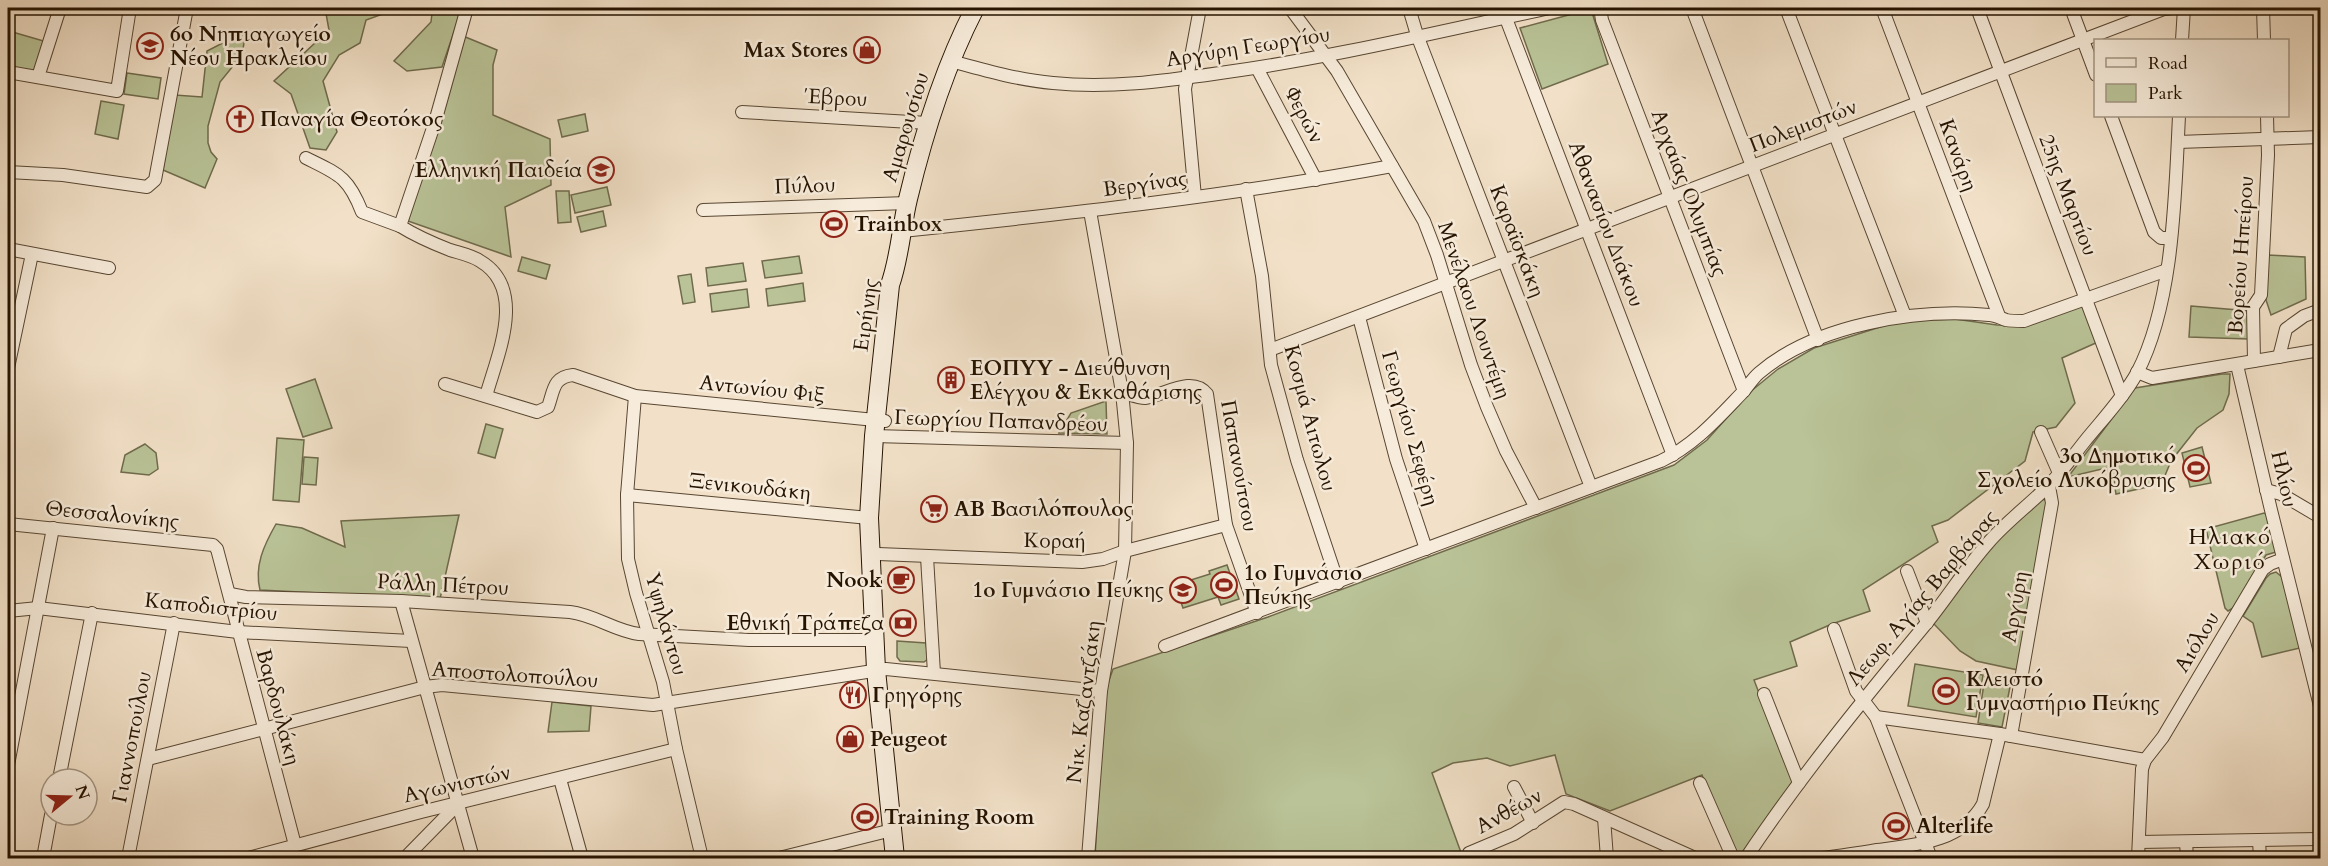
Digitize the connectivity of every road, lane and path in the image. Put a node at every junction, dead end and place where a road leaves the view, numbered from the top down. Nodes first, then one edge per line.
1 (60, 8) edge
2 (130, 8) edge
3 (187, 8) edge
4 (467, 8) edge
5 (975, 8) edge
6 (1200, 8) edge
7 (1290, 8) edge
8 (1409, 8) edge
9 (1550, 8) edge
10 (1600, 8) edge
11 (1692, 8) edge
12 (1786, 8) edge
13 (1882, 8) edge
14 (1977, 8) edge
15 (2070, 8) edge
16 (2173, 8) edge
17 (2184, 8) edge
18 (2264, 8) edge
19 (1504, 12) edge
20 (1417, 35) junction
21 (2182, 39) edge
22 (2264, 39) edge
23 (2083, 41) junction
24 (1325, 56) junction
25 (951, 61) junction
26 (1257, 68) junction
27 (2094, 70) edge
28 (8, 72) edge
29 (2001, 72) junction
30 (38, 77) junction
31 (1186, 78) junction
32 (1918, 103) junction
33 (742, 112) dead end
34 (2111, 117) edge
35 (2179, 117) edge
36 (2267, 117) edge
37 (928, 123) junction
38 (1834, 135) junction
39 (2320, 137) edge
40 (2268, 139) junction
41 (2178, 142) junction
42 (306, 158) dead end
43 (1392, 166) junction
44 (1752, 166) junction
45 (8, 172) edge
46 (1316, 180) junction
47 (1246, 189) junction
48 (1195, 197) junction
49 (1669, 198) junction
50 (907, 203) junction
51 (703, 210) dead end
52 (1090, 211) junction
53 (400, 226) junction
54 (1587, 230) junction
55 (902, 231) junction
56 (2171, 238) junction
57 (8, 249) edge
58 (32, 254) junction
59 (1504, 262) junction
60 (897, 264) joint
61 (110, 268) dead end
62 (2167, 270) junction
63 (1447, 283) junction
64 (2086, 298) junction
65 (2320, 310) edge
66 (1905, 316) junction
67 (1999, 316) junction
68 (1359, 317) junction
69 (1818, 340) junction
70 (1270, 350) junction
71 (2320, 354) edge
72 (2278, 357) junction
73 (2254, 361) junction
74 (2237, 365) junction
75 (8, 368) edge
76 (2138, 372) junction
77 (445, 384) dead end
78 (1744, 391) junction
79 (1122, 392) junction
80 (486, 396) junction
81 (635, 396) junction
82 (2122, 396) junction
83 (879, 429) junction
84 (2041, 432) dead end
85 (1127, 443) junction
86 (1673, 455) junction
87 (2059, 473) junction
88 (2049, 486) junction
89 (1591, 487) junction
90 (2266, 490) junction
91 (627, 495) junction
92 (1536, 508) junction
93 (2320, 517) edge
94 (869, 518) junction
95 (8, 524) edge
96 (1226, 525) junction
97 (53, 528) junction
98 (213, 545) joint
99 (1426, 549) junction
100 (1125, 551) junction
101 (878, 554) junction
102 (927, 557) junction
103 (2283, 559) junction
104 (1907, 571) dead end
105 (1338, 583) junction
106 (231, 594) junction
107 (401, 602) junction
108 (38, 608) junction
109 (8, 611) edge
110 (1257, 613) junction
111 (92, 614) junction
112 (1927, 622) junction
113 (174, 623) junction
114 (1834, 628) dead end
115 (238, 632) junction
116 (649, 635) junction
117 (874, 640) junction
118 (411, 641) junction
119 (1165, 646) dead end
120 (881, 670) junction
121 (934, 673) junction
122 (425, 687) junction
123 (1101, 691) junction
124 (1764, 694) dead end
125 (1862, 700) junction
126 (667, 703) junction
127 (2320, 706) edge
128 (1876, 717) junction
129 (264, 730) junction
130 (2005, 735) junction
131 (676, 749) junction
132 (148, 759) junction
133 (2145, 760) junction
134 (8, 765) edge
135 (61, 767) edge
136 (560, 779) junction
137 (1700, 783) dead end
138 (1799, 783) junction
139 (1514, 787) dead end
140 (458, 804) junction
141 (421, 812) junction
142 (1604, 818) junction
143 (1533, 823) junction
144 (49, 827) edge
145 (892, 830) junction
146 (433, 831) junction
147 (2320, 839) edge
148 (2259, 841) junction
149 (2139, 842) junction
150 (2186, 842) junction
151 (1926, 844) junction
152 (295, 845) junction
153 (43, 858) edge
154 (128, 858) edge
155 (248, 858) edge
156 (405, 858) edge
157 (473, 858) edge
158 (582, 858) edge
159 (702, 858) edge
160 (779, 858) edge
161 (895, 858) edge
162 (906, 858) edge
163 (1088, 858) edge
164 (1468, 858) edge
165 (1606, 858) edge
166 (1695, 858) edge
167 (1733, 858) edge
168 (1746, 858) edge
169 (1821, 858) edge
170 (1931, 858) edge
171 (2138, 858) edge
172 (2187, 858) edge
173 (2260, 858) edge

1 - 30 street
2 - 30 street
3 - 45 street
4 - 53 street
5 - 25 main road, Αμαρουσίου
6 - 31 street
7 - 24 street, Μενέλαου Λουντέμη
8 - 20 street, Καραϊσκάκη
9 - 19 street, Αργύρη Γεωργίου
10 - 49 street, Αρχαίας Ολυμπίας
11 - 44 street
12 - 38 street
13 - 32 street, Κανάρη
14 - 29 street, 25ης Μαρτίου
15 - 23 street
16 - 23 street, Πολεμιστών
17 - 21 street
18 - 22 street
19 - 20 street, Αργύρη Γεωργίου
19 - 54 street, Αθανασίου Διάκου
20 - 24 street, Αργύρη Γεωργίου
20 - 59 street, Καραϊσκάκη
23 - 27 street
23 - 29 street, Πολεμιστών
24 - 26 street, Αργύρη Γεωργίου
24 - 43 street, Μενέλαου Λουντέμη
25 - 31 street, Αργύρη Γεωργίου
25 - 37 main road, Αμαρουσίου
26 - 31 street, Αργύρη Γεωργίου
26 - 46 street, Φερών
28 - 30 street
29 - 32 street, Πολεμιστών
29 - 64 street, 25ης Μαρτίου
31 - 48 street
32 - 38 street, Πολεμιστών
32 - 67 street, Κανάρη
33 - 37 street, Έβρου
34 - 56 street
35 - 41 street, Λεωφ. Αγίας Βαρβάρας
36 - 40 street, Βορείου Ηπείρου
37 - 50 main road, Αμαρουσίου
38 - 44 street, Πολεμιστών
38 - 66 street
39 - 40 street
40 - 41 street
40 - 73 street, Βορείου Ηπείρου
41 - 56 street, Λεωφ. Αγίας Βαρβάρας
42 - 53 street
43 - 46 street, Βεργίνας
43 - 63 street, Μενέλαου Λουντέμη
44 - 49 street, Πολεμιστών
44 - 69 street
46 - 47 street, Βεργίνας
47 - 48 street, Βεργίνας
47 - 70 street, Κοσμά Αιτωλου
48 - 52 street, Βεργίνας
49 - 54 street, Πολεμιστών
49 - 78 street, Αρχαίας Ολυμπίας
50 - 51 street, Πύλου
50 - 55 main road, Αμαρουσίου
52 - 55 street, Βεργίνας
52 - 79 street
53 - 80 street
54 - 59 street, Πολεμιστών
54 - 86 street, Αθανασίου Διάκου
55 - 60 main road, Αμαρουσίου
56 - 62 street, Λεωφ. Αγίας Βαρβάρας
57 - 58 street
58 - 61 street
58 - 75 street
59 - 63 street, Πολεμιστών
59 - 89 street, Καραϊσκάκη
60 - 83 main road, Ειρήνης
62 - 64 street
62 - 76 street, Λεωφ. Αγίας Βαρβάρας
63 - 68 street, Πολεμιστών
63 - 92 street, Μενέλαου Λουντέμη
64 - 67 street
64 - 82 street, 25ης Μαρτίου
65 - 72 street
66 - 67 street
66 - 69 street
68 - 70 street, Πολεμιστών
68 - 99 street, Γεωργίου Σεφέρη
69 - 78 street
70 - 105 street, Κοσμά Αιτωλου
71 - 72 street
72 - 73 street
73 - 74 street
74 - 76 street
74 - 90 street, Ηλίου
76 - 82 street, Λεωφ. Αγίας Βαρβάρας
77 - 80 street
78 - 86 street
79 - 85 street, Νικ. Καζαντζάκη
79 - 96 street, Παπανούτσου
80 - 81 street, Αντωνίου Φιξ
81 - 83 street, Αντωνίου Φιξ
81 - 91 street, Υψηλάντου
82 - 87 street, Λεωφ. Αγίας Βαρβάρας
83 - 85 street, Γεωργίου Παπανδρέου
83 - 94 main road, Ειρήνης
83 - 101 main road, Ειρήνης
84 - 87 street
85 - 100 street, Νικ. Καζαντζάκη
86 - 89 street
87 - 88 street, Λεωφ. Αγίας Βαρβάρας
88 - 112 street, Λεωφ. Αγίας Βαρβάρας
88 - 130 street, Αργύρη
89 - 92 street
90 - 93 street
90 - 103 street, Ηλίου
91 - 94 street, Ξενικουδάκη
91 - 116 street, Υψηλάντου
92 - 99 street
94 - 117 main road, Ειρήνης
95 - 97 street, Θεσσαλονίκης
96 - 100 street, Κοραή
96 - 110 street, Παπανούτσου
97 - 98 street, Θεσσαλονίκης
97 - 108 street
98 - 106 street, Βαρδουλάκη
99 - 105 street
100 - 102 street, Κοραή
100 - 123 street, Νικ. Καζαντζάκη
101 - 102 street, Κοραή
101 - 120 main road, Ειρήνης
102 - 121 street
103 - 127 street, Ηλίου
103 - 133 street, Αιόλου
104 - 112 street
105 - 110 street
106 - 107 street, Ράλλη Πέτρου
106 - 115 street, Βαρδουλάκη
107 - 116 street, Ράλλη Πέτρου
107 - 118 street
108 - 109 street, Καποδιστρίου
108 - 111 street, Καποδιστρίου
108 - 134 street
110 - 119 street
111 - 113 street, Καποδιστρίου
111 - 135 street
112 - 125 street, Λεωφ. Αγίας Βαρβάρας
113 - 115 street, Καποδιστρίου
113 - 132 street, Γιαννοπούλου
114 - 125 street
115 - 118 street, Καποδιστρίου
115 - 129 street, Βαρδουλάκη
116 - 117 street, Ράλλη Πέτρου
116 - 126 street, Υψηλάντου
117 - 120 main road, Ειρήνης
118 - 122 street
120 - 121 street, Αποστολοπούλου
120 - 126 street, Αποστολοπούλου
120 - 145 main road, Ειρήνης
120 - 162 main road, Ειρήνης
121 - 123 street, Αποστολοπούλου
122 - 126 street, Αποστολοπούλου
122 - 129 street, Αποστολοπούλου
122 - 140 street
123 - 163 street, Νικ. Καζαντζάκη
124 - 138 street
125 - 128 street
125 - 138 street, Λεωφ. Αγίας Βαρβάρας
126 - 131 street, Υψηλάντου
128 - 130 street
128 - 151 street
129 - 132 street, Αποστολοπούλου
129 - 152 street, Βαρδουλάκη
130 - 133 street
130 - 151 street, Αργύρη
131 - 136 street, Αγωνιστών
131 - 159 street, Υψηλάντου
132 - 154 street, Γιαννοπούλου
133 - 149 street
136 - 140 street, Αγωνιστών
136 - 158 street
137 - 167 street
138 - 168 street, Λεωφ. Αγίας Βαρβάρας
139 - 143 street
140 - 141 street, Αγωνιστών
140 - 146 street
140 - 157 street
141 - 146 street
141 - 152 street, Αγωνιστών
142 - 143 street, Ανθέων
142 - 165 street
142 - 166 street
143 - 164 street, Ανθέων
144 - 153 street
145 - 160 street
145 - 161 main road, Ειρήνης
146 - 156 street
147 - 148 street
148 - 150 street
148 - 173 street
149 - 150 street
149 - 171 street
150 - 172 street
151 - 169 street, Αργύρη
151 - 170 street
152 - 155 street, Αγωνιστών

